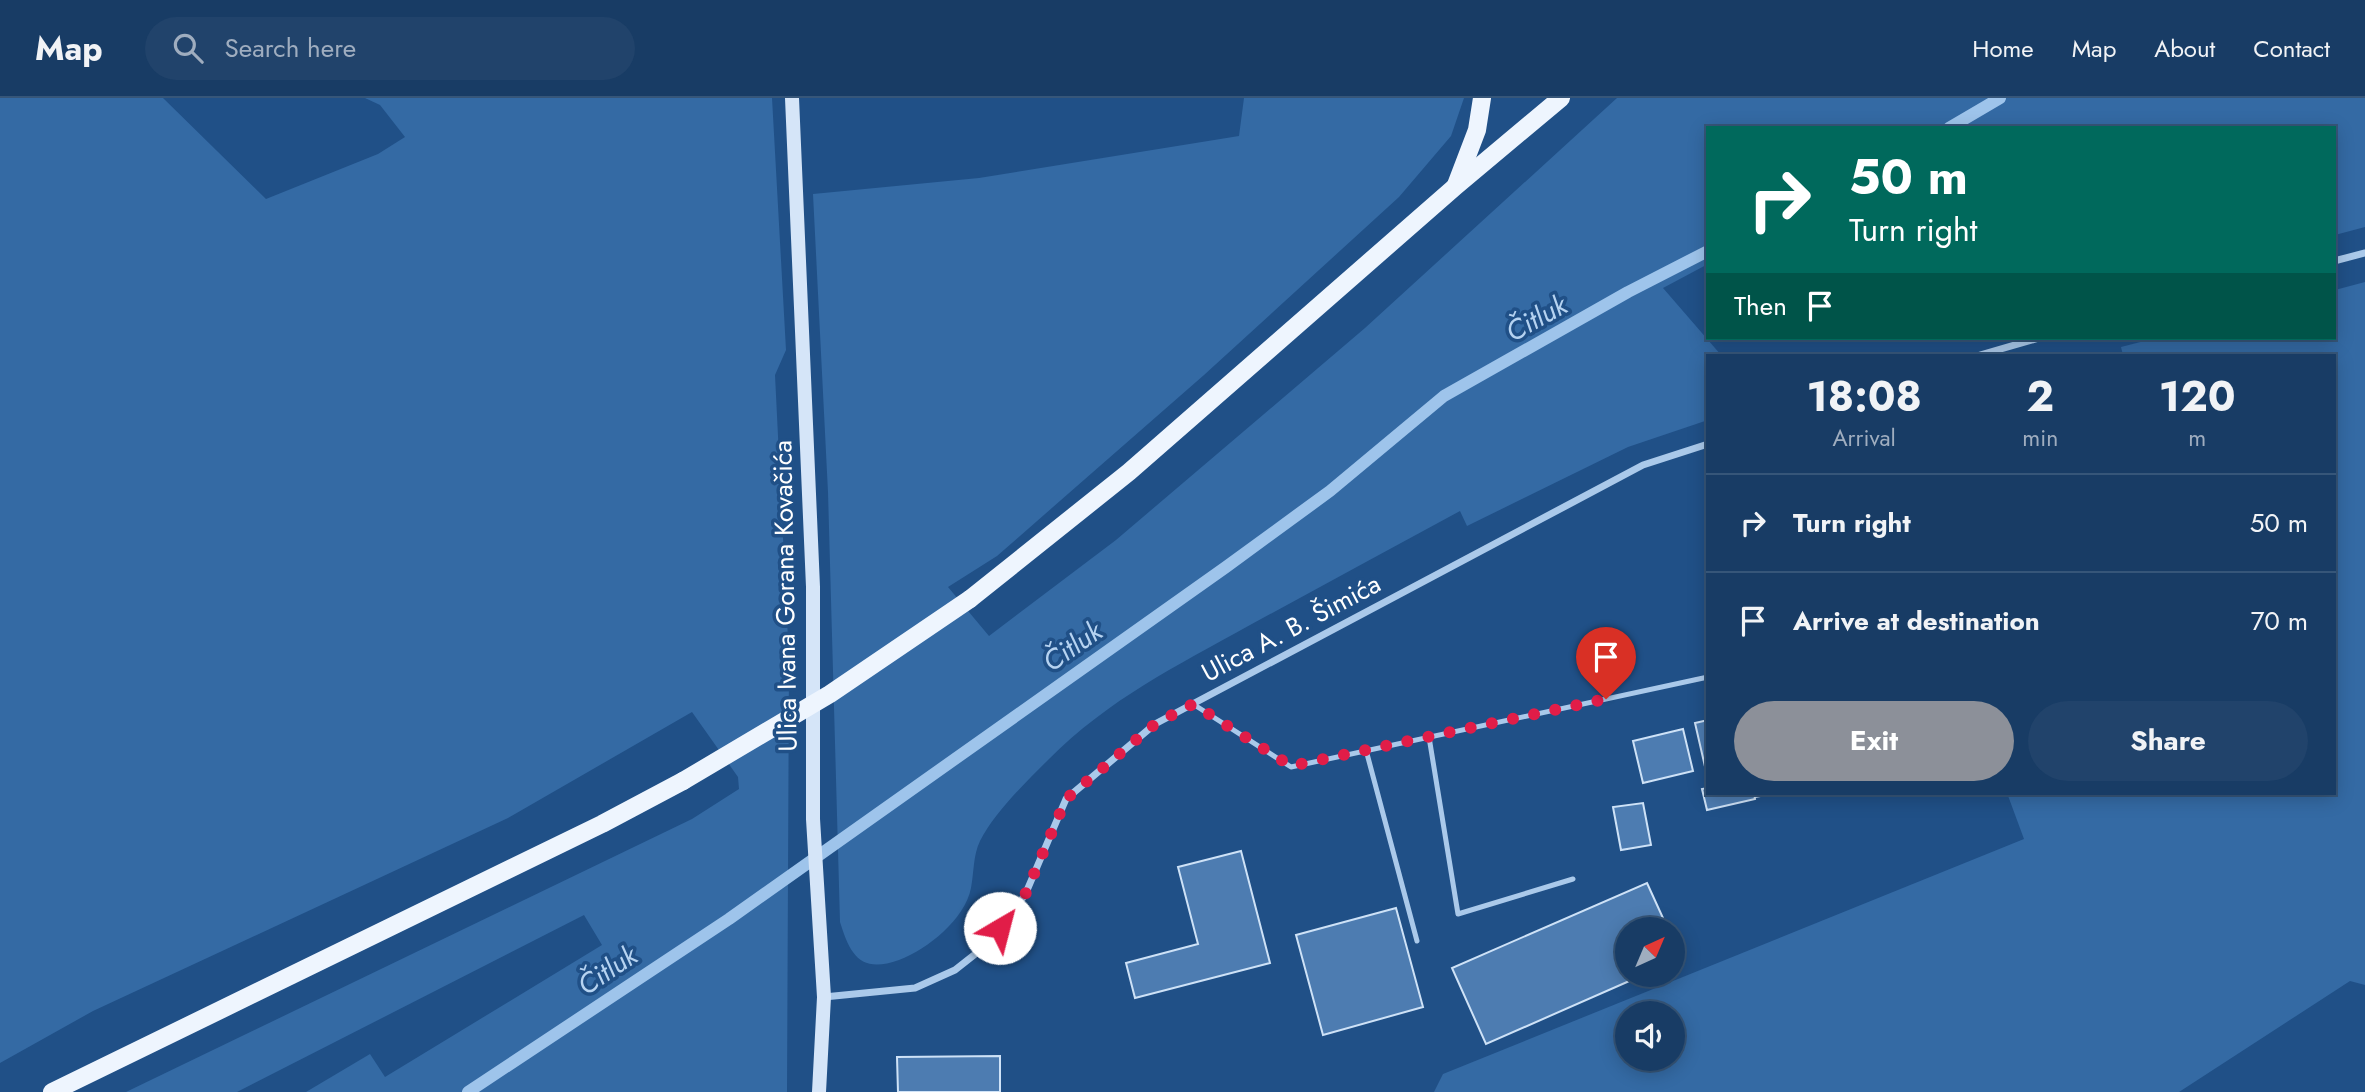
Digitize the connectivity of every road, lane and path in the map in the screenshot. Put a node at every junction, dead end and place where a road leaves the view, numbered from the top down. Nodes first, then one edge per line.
1 (792, 98) edge
2 (1482, 98) edge
3 (1561, 98) edge
4 (1456, 186) junction
5 (2365, 253) edge
6 (2336, 260) edge
7 (2032, 340) edge
8 (1983, 354) edge
9 (1706, 444) edge
10 (1706, 677) edge
11 (1193, 704) junction
12 (1429, 737) junction
13 (1366, 750) junction
14 (1573, 879) dead end
15 (1418, 941) dead end
16 (824, 997) junction
17 (52, 1092) edge
18 (819, 1092) edge

1 - 16 street, Ulica Ivana Gorana Kovačića
2 - 4 main road
3 - 4 main road
4 - 17 main road, bridge
5 - 6 street
7 - 8 street
9 - 11 street, Ulica A. B. Šimića
10 - 12 lane
11 - 13 lane
11 - 16 street, Ulica A. B. Šimića
12 - 13 lane
12 - 14 lane
13 - 15 lane
16 - 18 street, Ulica Ivana Gorana Kovačića

